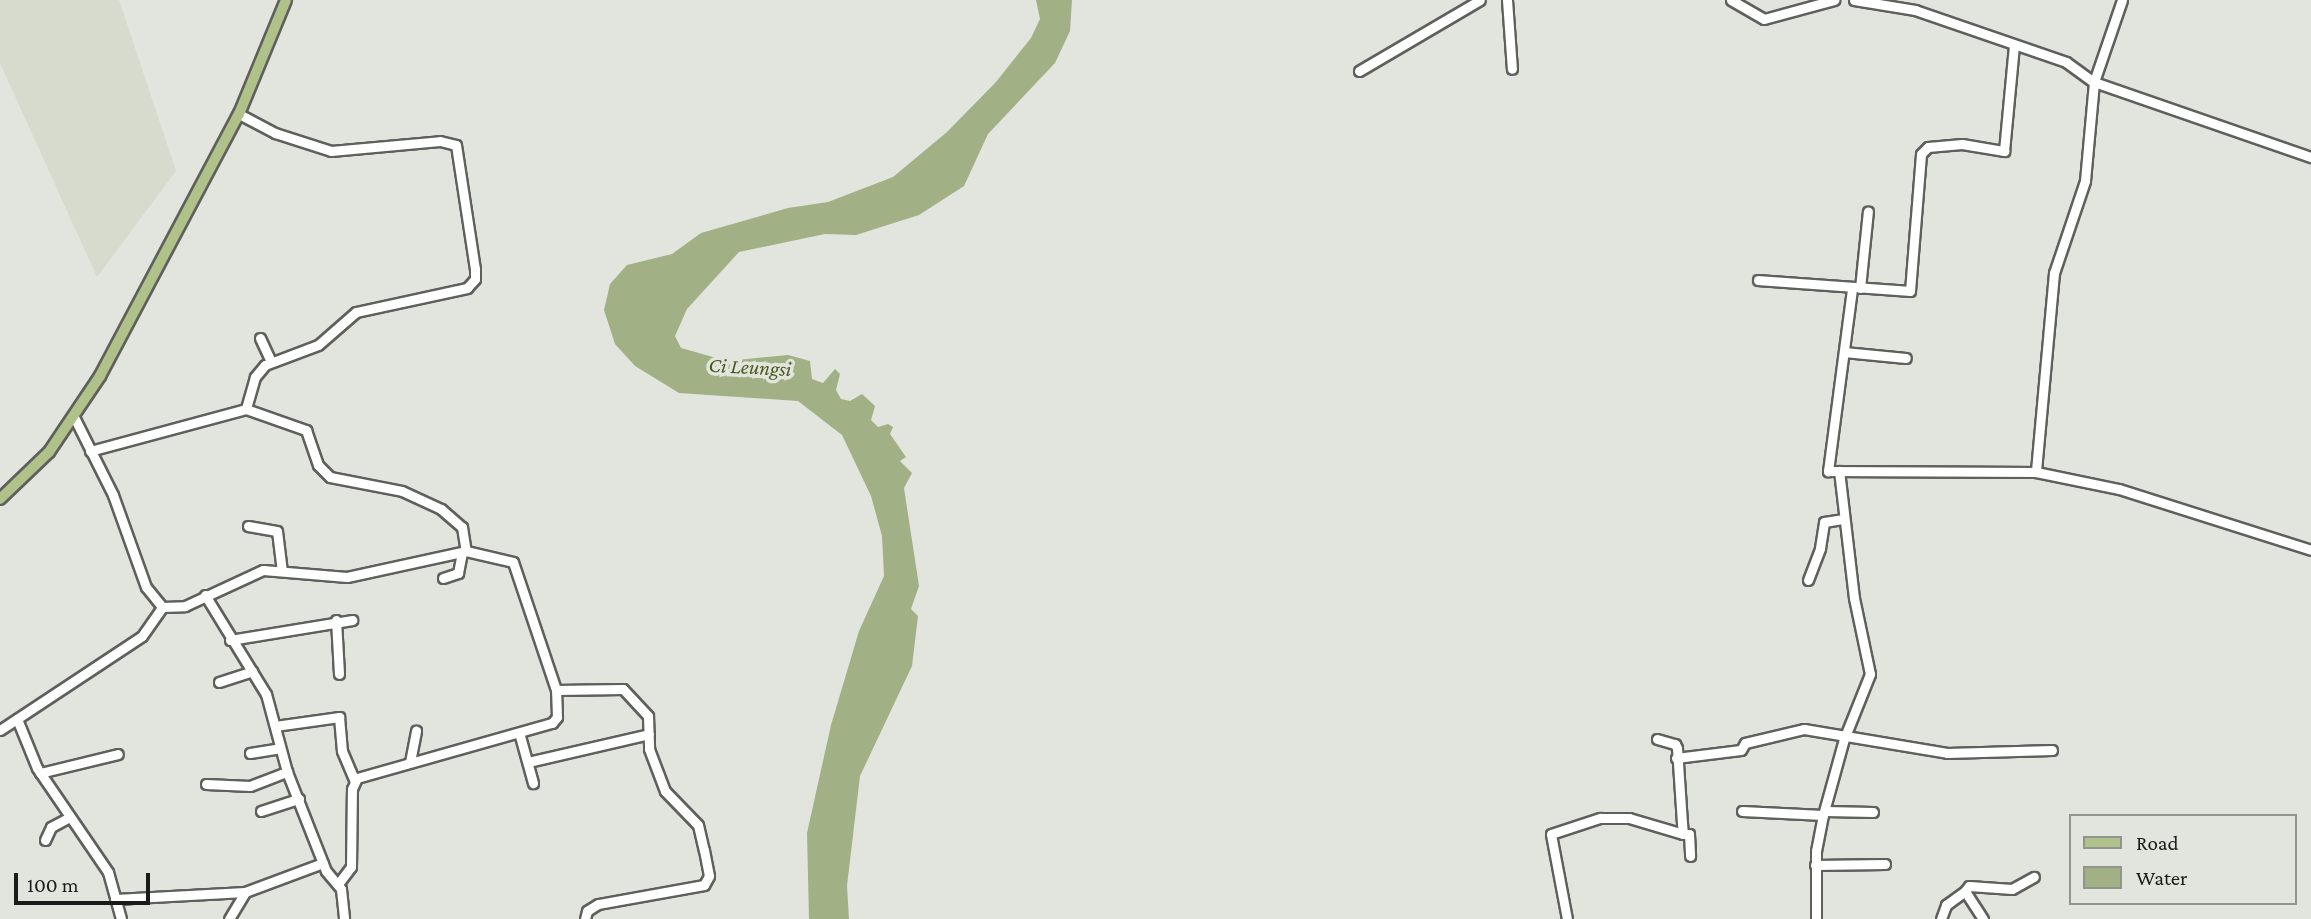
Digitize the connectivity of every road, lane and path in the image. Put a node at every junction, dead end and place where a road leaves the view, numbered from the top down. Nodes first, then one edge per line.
1 (286, 0) edge
2 (1480, 0) edge
3 (1507, 0) edge
4 (1731, 0) edge
5 (1834, 0) edge
6 (1854, 0) edge
7 (2122, 0) edge
8 (2014, 44) junction
9 (1512, 69) dead end
10 (1359, 72) dead end
11 (2094, 82) junction
12 (239, 114) junction
13 (2311, 157) edge
14 (1868, 211) dead end
15 (1758, 280) dead end
16 (1856, 288) junction
17 (260, 338) dead end
18 (1844, 352) junction
19 (1906, 358) dead end
20 (271, 362) junction
21 (246, 409) junction
22 (74, 417) junction
23 (90, 451) junction
24 (1839, 471) junction
25 (2036, 472) junction
26 (0, 499) edge
27 (1844, 519) junction
28 (248, 526) dead end
29 (2311, 550) edge
30 (464, 551) junction
31 (282, 570) junction
32 (443, 578) dead end
33 (1808, 580) dead end
34 (205, 595) junction
35 (162, 607) junction
36 (336, 620) junction
37 (352, 620) dead end
38 (230, 640) junction
39 (252, 671) junction
40 (339, 674) dead end
41 (219, 682) dead end
42 (556, 690) junction
43 (17, 719) junction
44 (275, 726) junction
45 (0, 730) edge
46 (416, 731) dead end
47 (649, 734) junction
48 (520, 736) junction
49 (1657, 739) dead end
50 (1843, 739) junction
51 (280, 748) junction
52 (2052, 750) dead end
53 (250, 753) dead end
54 (118, 754) dead end
55 (1676, 758) junction
56 (410, 762) junction
57 (528, 762) junction
58 (287, 772) junction
59 (40, 773) junction
60 (355, 781) junction
61 (533, 783) dead end
62 (206, 784) dead end
63 (299, 799) junction
64 (261, 811) dead end
65 (1742, 811) dead end
66 (1873, 812) dead end
67 (1824, 813) junction
68 (70, 817) junction
69 (1684, 834) junction
70 (45, 840) dead end
71 (1690, 856) dead end
72 (323, 863) junction
73 (1885, 864) dead end
74 (1815, 865) junction
75 (2034, 877) dead end
76 (338, 884) junction
77 (1965, 891) junction
78 (245, 892) junction
79 (115, 899) junction
80 (1566, 914) edge
81 (121, 919) edge
82 (229, 919) edge
83 (344, 919) edge
84 (585, 919) edge
85 (1816, 919) edge
86 (1941, 919) edge
87 (1983, 919) edge

1 - 12 main road
2 - 10 street
3 - 9 street
4 - 5 street
6 - 8 street
7 - 11 street
8 - 11 street
8 - 16 street
11 - 13 street
11 - 25 street
12 - 20 street
12 - 22 main road
14 - 16 street
15 - 16 street
16 - 18 street
17 - 20 street
18 - 19 street
18 - 24 street
20 - 21 street
21 - 23 street
21 - 30 street
22 - 23 street
22 - 26 main road
23 - 35 street
24 - 25 street
24 - 27 street
25 - 29 street
27 - 33 street
27 - 50 street
28 - 31 street
30 - 31 street
30 - 32 street
30 - 42 street
31 - 34 street
34 - 35 street
34 - 38 street
35 - 43 street
36 - 37 street
36 - 38 street
36 - 40 street
38 - 39 street
39 - 41 street
39 - 44 street
42 - 47 street
42 - 48 street
43 - 45 street
43 - 59 street
44 - 51 street
44 - 60 street
46 - 56 street
47 - 57 street
47 - 84 street
48 - 56 street
48 - 57 street
49 - 55 street
50 - 52 street
50 - 55 street
50 - 67 street
51 - 53 street
51 - 58 street
54 - 59 street
55 - 69 street
56 - 60 street
57 - 61 street
58 - 62 street
58 - 63 street
59 - 68 street
60 - 76 street
63 - 64 street
63 - 72 street
65 - 67 street
66 - 67 street
67 - 74 street
68 - 70 street
68 - 79 street
69 - 71 street
69 - 80 street
72 - 76 street
72 - 78 street
73 - 74 street
74 - 85 street
75 - 77 street
76 - 83 street
77 - 86 street
77 - 87 street
78 - 79 street
78 - 82 street
79 - 81 street

